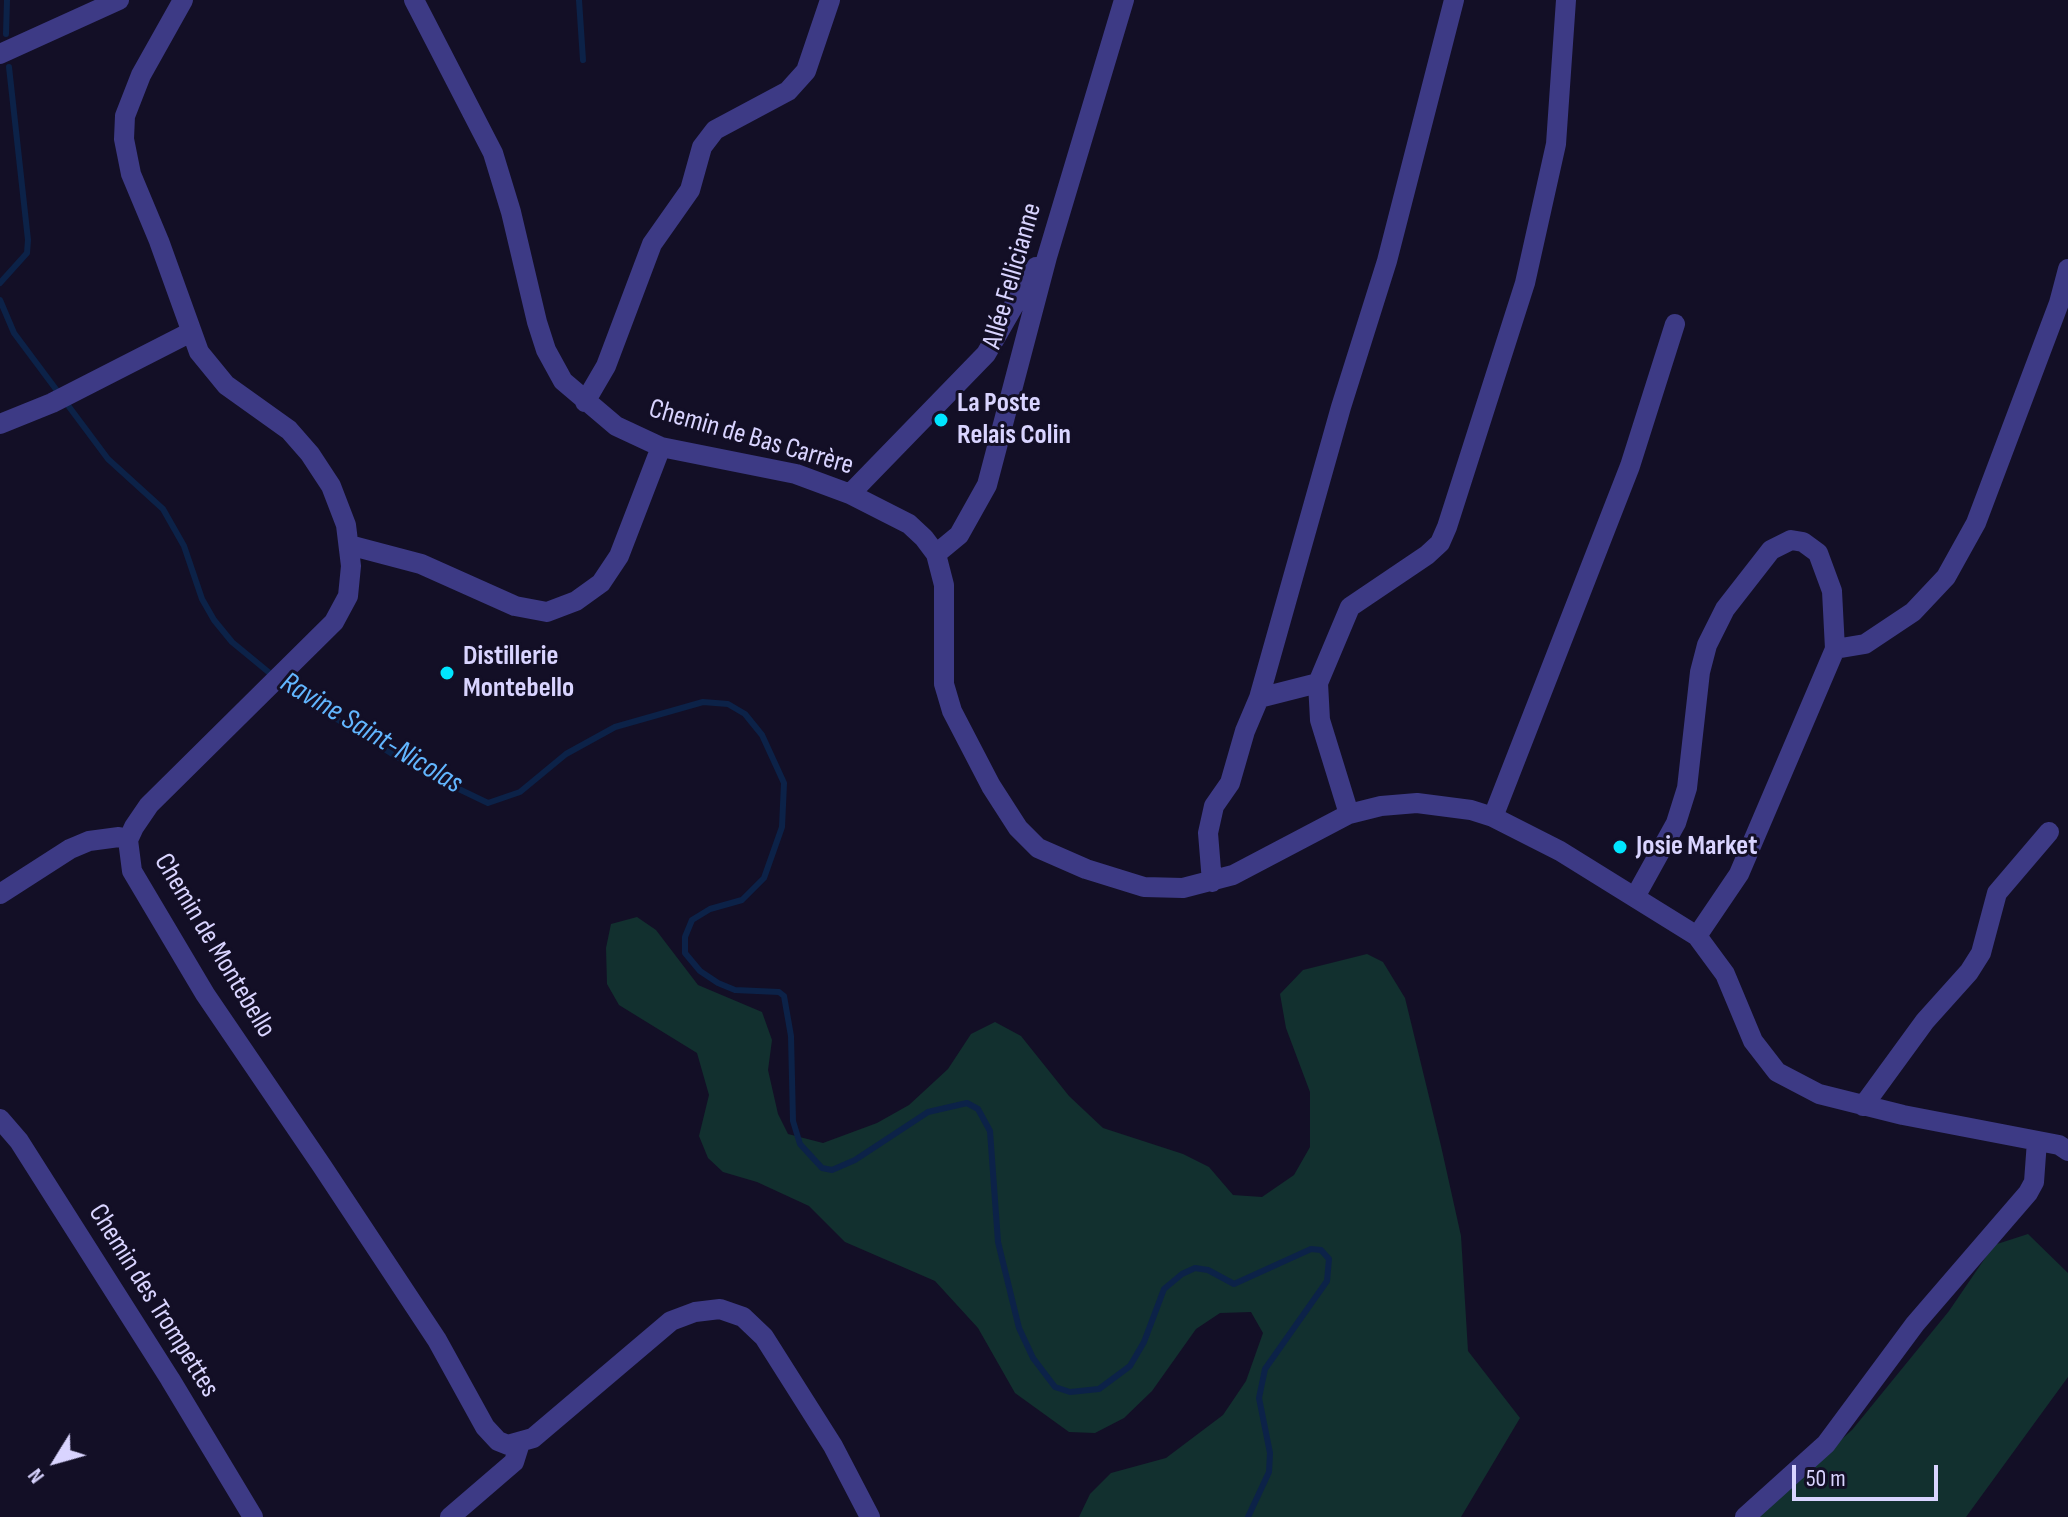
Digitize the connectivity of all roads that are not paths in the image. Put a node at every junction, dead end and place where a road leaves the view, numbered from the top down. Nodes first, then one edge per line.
1 (119, 0) edge
2 (183, 0) edge
3 (414, 0) edge
4 (830, 0) edge
5 (1124, 0) edge
6 (1454, 0) edge
7 (1566, 0) edge
8 (0, 54) edge
9 (1047, 257) junction
10 (2068, 269) edge
11 (1675, 324) dead end
12 (191, 332) junction
13 (585, 402) junction
14 (0, 424) edge
15 (661, 447) junction
16 (850, 494) junction
17 (349, 545) junction
18 (936, 554) junction
19 (1835, 649) junction
20 (1318, 683) junction
21 (1259, 698) junction
22 (1349, 814) junction
23 (1493, 817) junction
24 (2049, 832) dead end
25 (128, 840) junction
26 (1212, 882) junction
27 (0, 894) edge
28 (1635, 897) junction
29 (1697, 936) junction
30 (1863, 1106) junction
31 (0, 1119) edge
32 (2037, 1141) junction
33 (2065, 1144) edge
34 (520, 1443) junction
35 (253, 1517) edge
36 (450, 1517) edge
37 (870, 1517) edge
38 (1745, 1517) edge

1 - 8 street
2 - 12 street, Chemin de Montebello
3 - 13 street, Chemin de Bas Carrère
4 - 13 street
5 - 9 street, Allée Fellicianne
6 - 21 street
7 - 20 street
9 - 16 street
9 - 18 street, Allée Fellicianne
10 - 19 street
11 - 23 street
12 - 14 street
12 - 17 street, Chemin de Montebello
13 - 15 street, Chemin de Bas Carrère
15 - 16 street, Chemin de Bas Carrère
15 - 17 street
16 - 18 street, Chemin de Bas Carrère
17 - 25 street, Chemin de Montebello
18 - 26 street
19 - 28 street
19 - 29 street
20 - 21 street
20 - 22 street
21 - 26 street
22 - 23 street
22 - 26 street
23 - 28 street
24 - 30 street
25 - 27 street
25 - 34 street, Chemin de Montebello
28 - 29 street
29 - 30 street
30 - 32 street
31 - 35 street, Chemin des Trompettes
32 - 33 street
32 - 38 street
34 - 36 street
34 - 37 street

